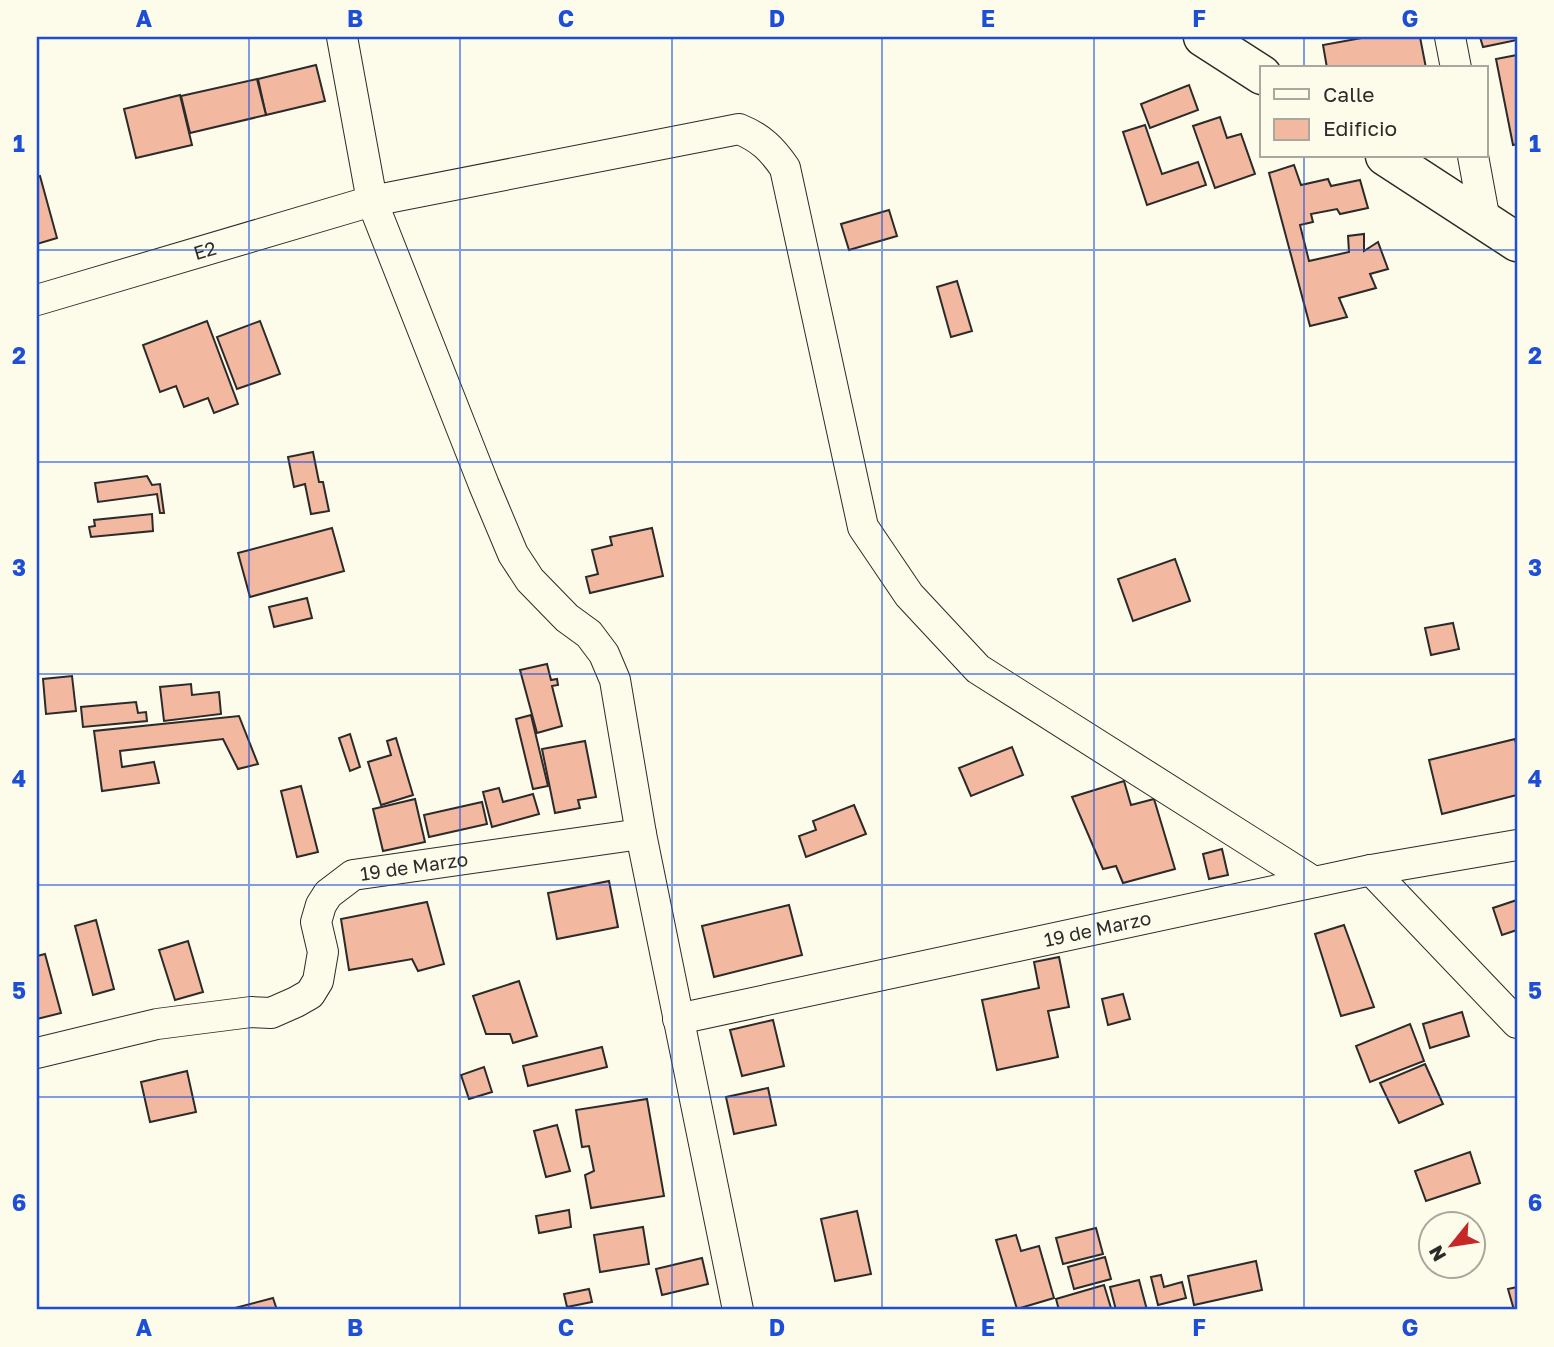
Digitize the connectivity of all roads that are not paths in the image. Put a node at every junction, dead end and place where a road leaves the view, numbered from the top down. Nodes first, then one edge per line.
1 (342, 37) edge
2 (1203, 37) edge
3 (1450, 37) edge
4 (1456, 66) edge
5 (1260, 74) edge
6 (1388, 158) edge
7 (1473, 158) edge
8 (372, 201) junction
9 (1485, 222) junction
10 (1517, 242) edge
11 (37, 300) edge
12 (641, 834) junction
13 (1517, 845) edge
14 (1371, 870) junction
15 (1314, 882) junction
16 (678, 1019) junction
17 (1517, 1023) edge
18 (37, 1053) edge
19 (738, 1310) edge

1 - 8 street
2 - 5 street
3 - 4 street
6 - 9 street
7 - 9 street
8 - 11 street, E2
8 - 12 street
8 - 15 street, E2
9 - 10 street
12 - 16 street
12 - 18 street, 19 de Marzo
13 - 14 street, 19 de Marzo
14 - 15 street, 19 de Marzo
14 - 17 street
15 - 16 street, 19 de Marzo
16 - 19 street

